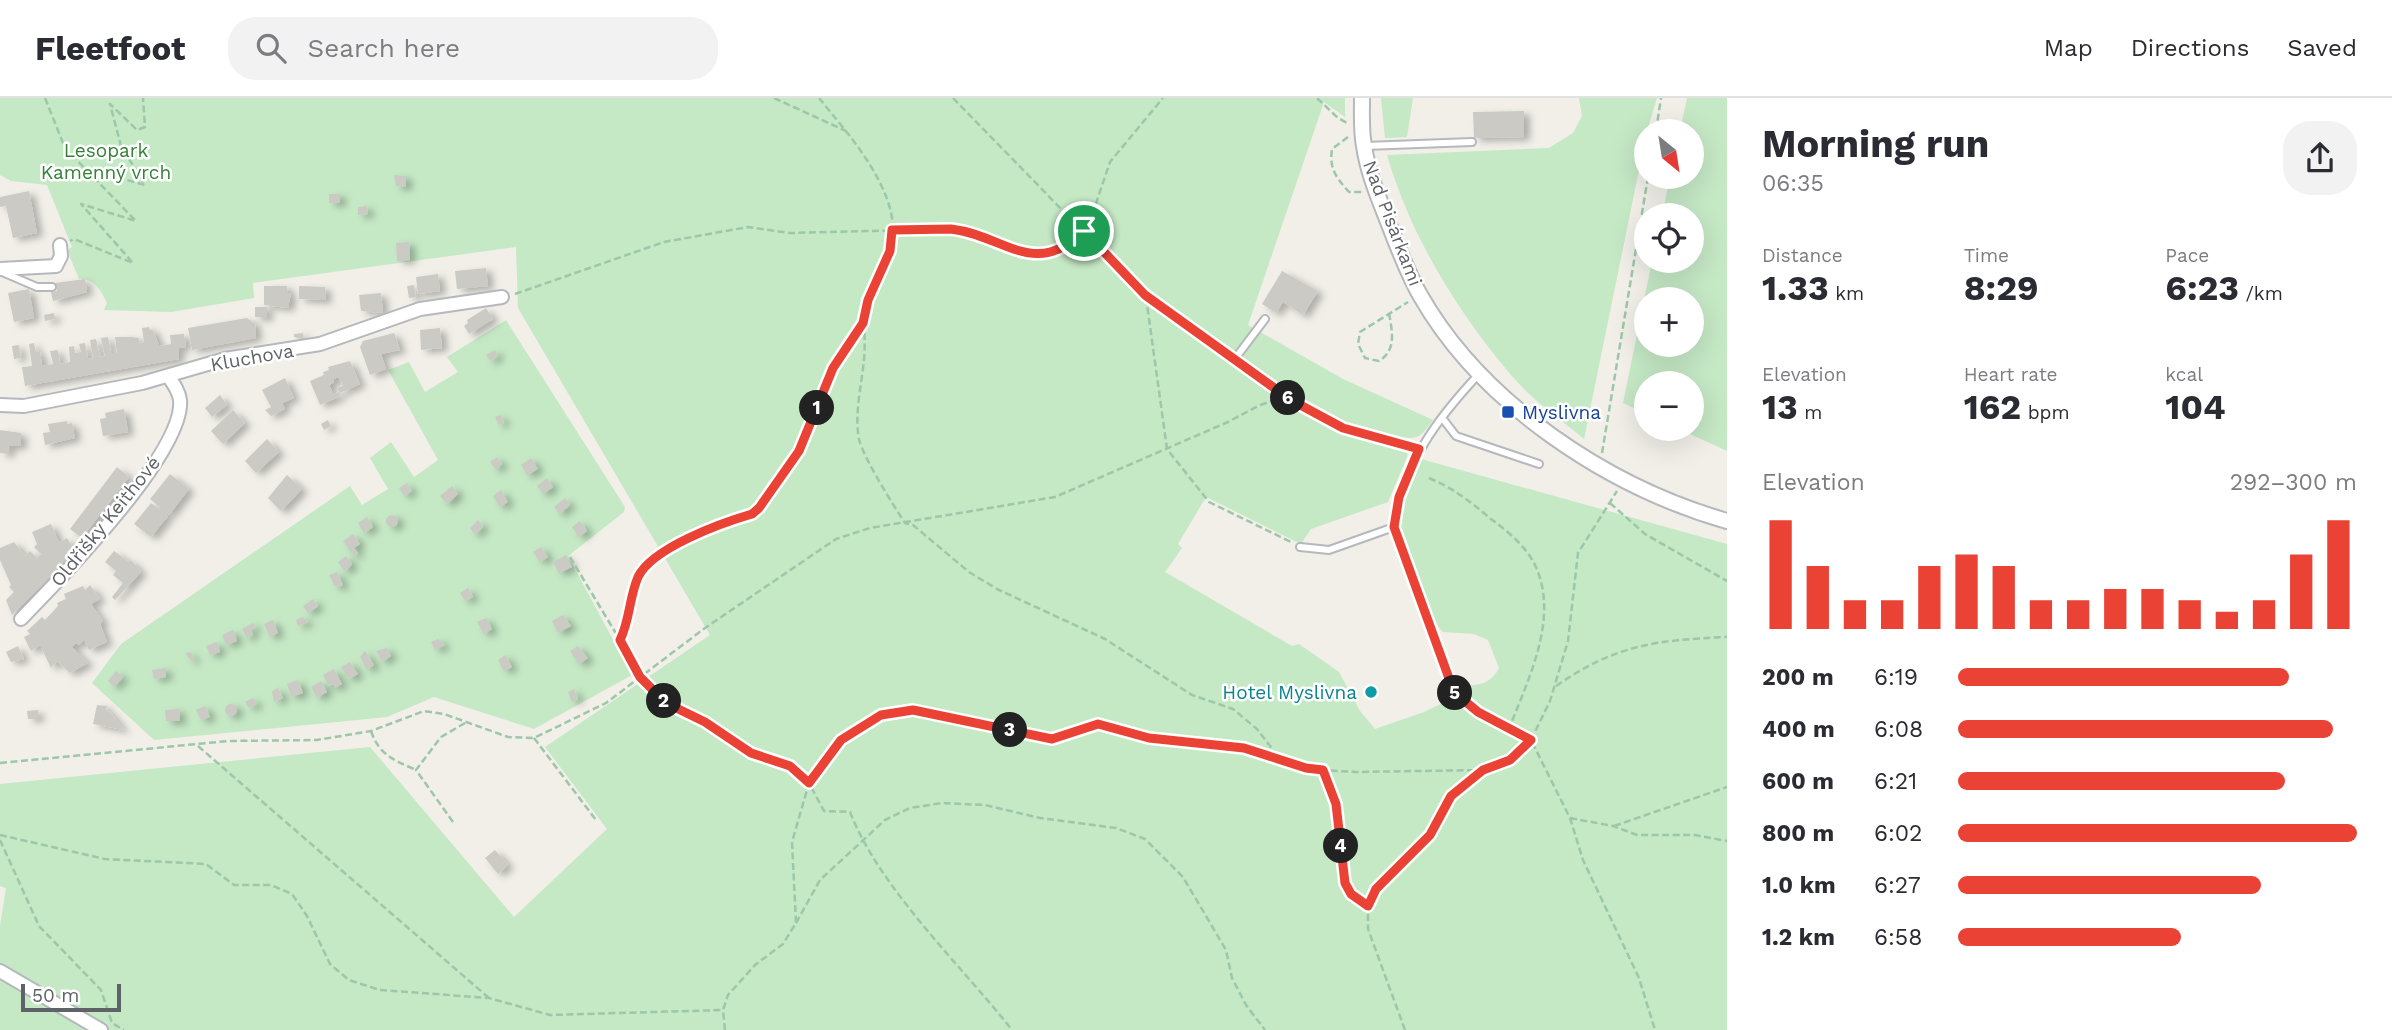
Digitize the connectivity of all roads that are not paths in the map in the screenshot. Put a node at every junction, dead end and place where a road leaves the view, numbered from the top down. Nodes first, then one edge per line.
1 (1362, 98) edge
2 (1472, 142) dead end
3 (1364, 146) junction
4 (60, 245) dead end
5 (0, 270) edge
6 (52, 287) dead end
7 (502, 297) road end
8 (1265, 319) dead end
9 (1234, 359) road end
10 (1479, 374) junction
11 (168, 376) junction
12 (0, 405) edge
13 (1443, 419) junction
14 (1539, 464) dead end
15 (1727, 521) edge
16 (1394, 527) junction
17 (1300, 547) road end
18 (21, 619) dead end
19 (1454, 692) road end
20 (0, 971) edge
21 (101, 1030) edge

1 - 3 street, Nad Pisárkami
2 - 3 lane
3 - 10 street, Nad Pisárkami
4 - 5 street
5 - 6 lane
7 - 11 street, Kluchova
8 - 9 lane
10 - 13 lane
10 - 15 street, Nad Pisárkami
11 - 12 street, Kluchova
11 - 18 street, Oldřišky Keithové
13 - 14 lane
13 - 16 lane
16 - 17 lane
16 - 19 lane
20 - 21 street

